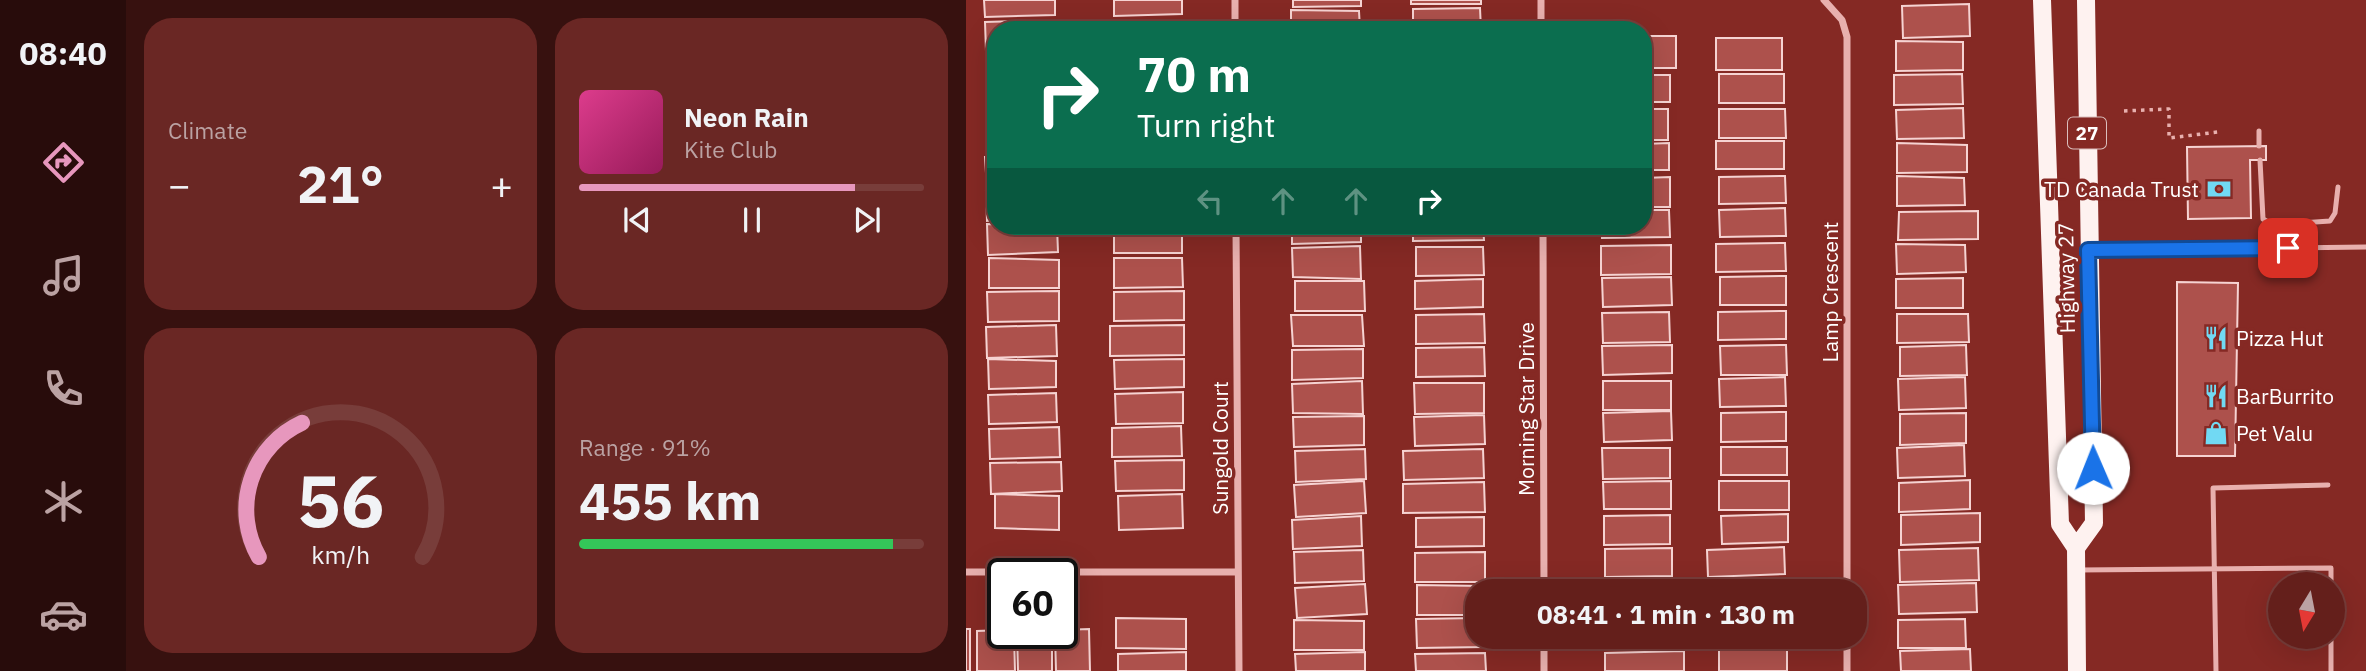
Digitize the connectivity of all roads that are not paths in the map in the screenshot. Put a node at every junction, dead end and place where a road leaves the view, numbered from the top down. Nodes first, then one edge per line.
1 (1235, 0) edge
2 (1541, 0) edge
3 (1824, 0) edge
4 (2042, 0) edge
5 (2086, 0) edge
6 (1235, 21) edge
7 (1541, 21) edge
8 (2259, 131) dead end
9 (2259, 146) dead end
10 (2260, 160) dead end
11 (2338, 187) dead end
12 (1236, 235) edge
13 (1543, 235) edge
14 (2366, 247) edge
15 (2088, 250) junction
16 (2328, 485) dead end
17 (2076, 548) junction
18 (2215, 568) junction
19 (2075, 570) junction
20 (966, 572) edge
21 (1238, 572) junction
22 (2331, 572) edge
23 (1544, 579) edge
24 (1847, 579) edge
25 (1544, 649) edge
26 (1847, 649) edge
27 (2331, 649) edge
28 (1239, 671) edge
29 (1544, 671) edge
30 (1847, 671) edge
31 (2077, 671) edge
32 (2216, 671) edge
33 (2331, 671) edge

1 - 6 street
2 - 7 street
3 - 24 street, Lamp Crescent
4 - 17 main road, Highway 27 / 27
5 - 15 main road, Highway 27 / 27
8 - 9 lane
10 - 11 lane
12 - 21 street, Sungold Court
13 - 23 street, Morning Star Drive
14 - 15 lane
15 - 17 main road, Highway 27 / 27
16 - 18 lane
17 - 19 main road, Highway 27 / 27
18 - 19 lane
18 - 22 lane
18 - 32 lane
19 - 31 main road, Highway 27 / 27
20 - 21 street
21 - 28 street, Sungold Court
25 - 29 street
26 - 30 street
27 - 33 lane

